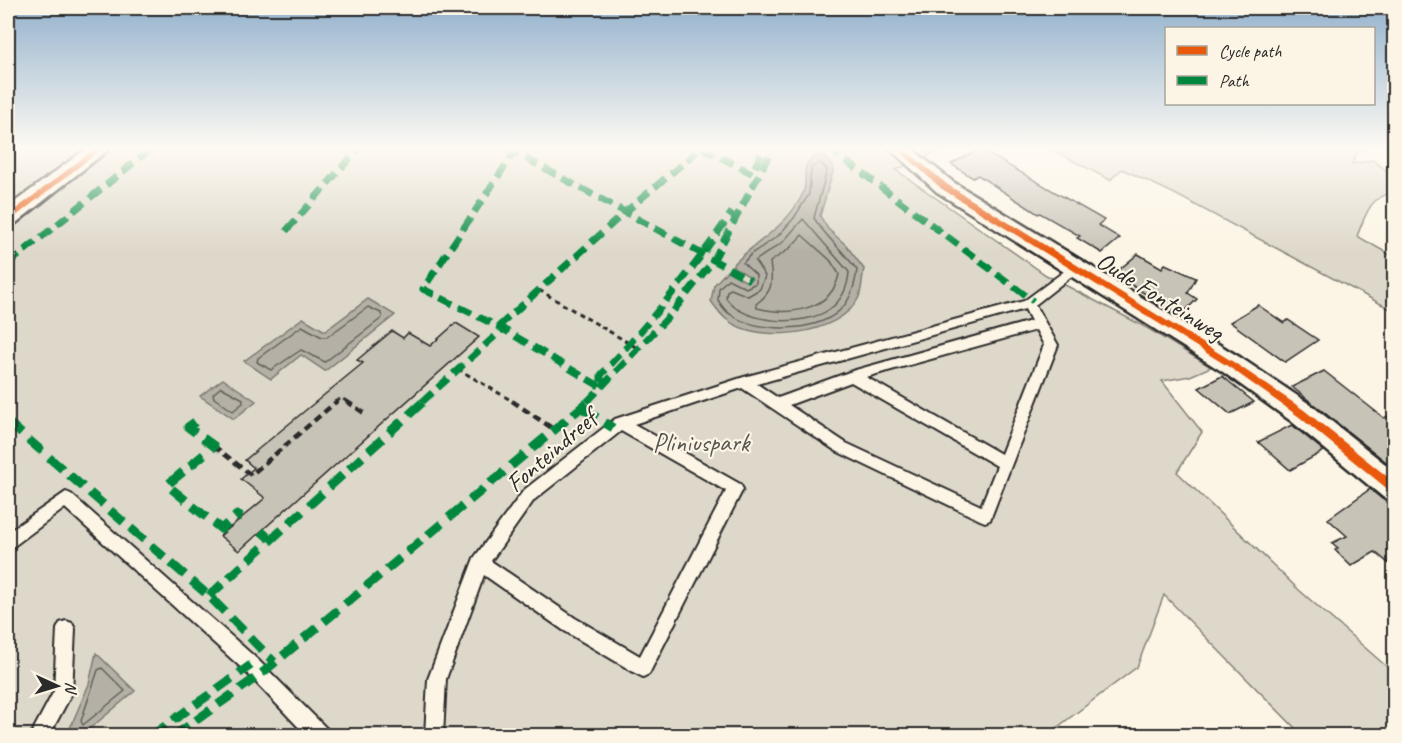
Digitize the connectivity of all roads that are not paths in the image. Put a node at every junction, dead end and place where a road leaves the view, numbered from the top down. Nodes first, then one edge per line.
1 (54, 183) edge
2 (940, 183) edge
3 (8, 218) edge
4 (1074, 268) junction
5 (1028, 304) junction
6 (1039, 324) junction
7 (852, 376) junction
8 (744, 382) junction
9 (776, 404) junction
10 (620, 423) junction
11 (1005, 463) junction
12 (1395, 488) edge
13 (8, 542) edge
14 (480, 563) junction
15 (66, 630) dead end
16 (39, 735) edge
17 (320, 735) edge
18 (434, 735) edge

1 - 3 street
2 - 4 street, Oude Fonteinweg
4 - 5 lane, Fonteindreef
4 - 12 street, Oude Fonteinweg
5 - 6 lane
5 - 8 lane, Fonteindreef
6 - 7 lane
6 - 11 lane
7 - 9 lane
7 - 11 lane
8 - 9 lane
8 - 10 lane, Fonteindreef
9 - 11 lane
10 - 14 lane, Fonteindreef
10 - 14 lane
13 - 17 lane
14 - 18 lane, Fonteindreef
15 - 16 lane

